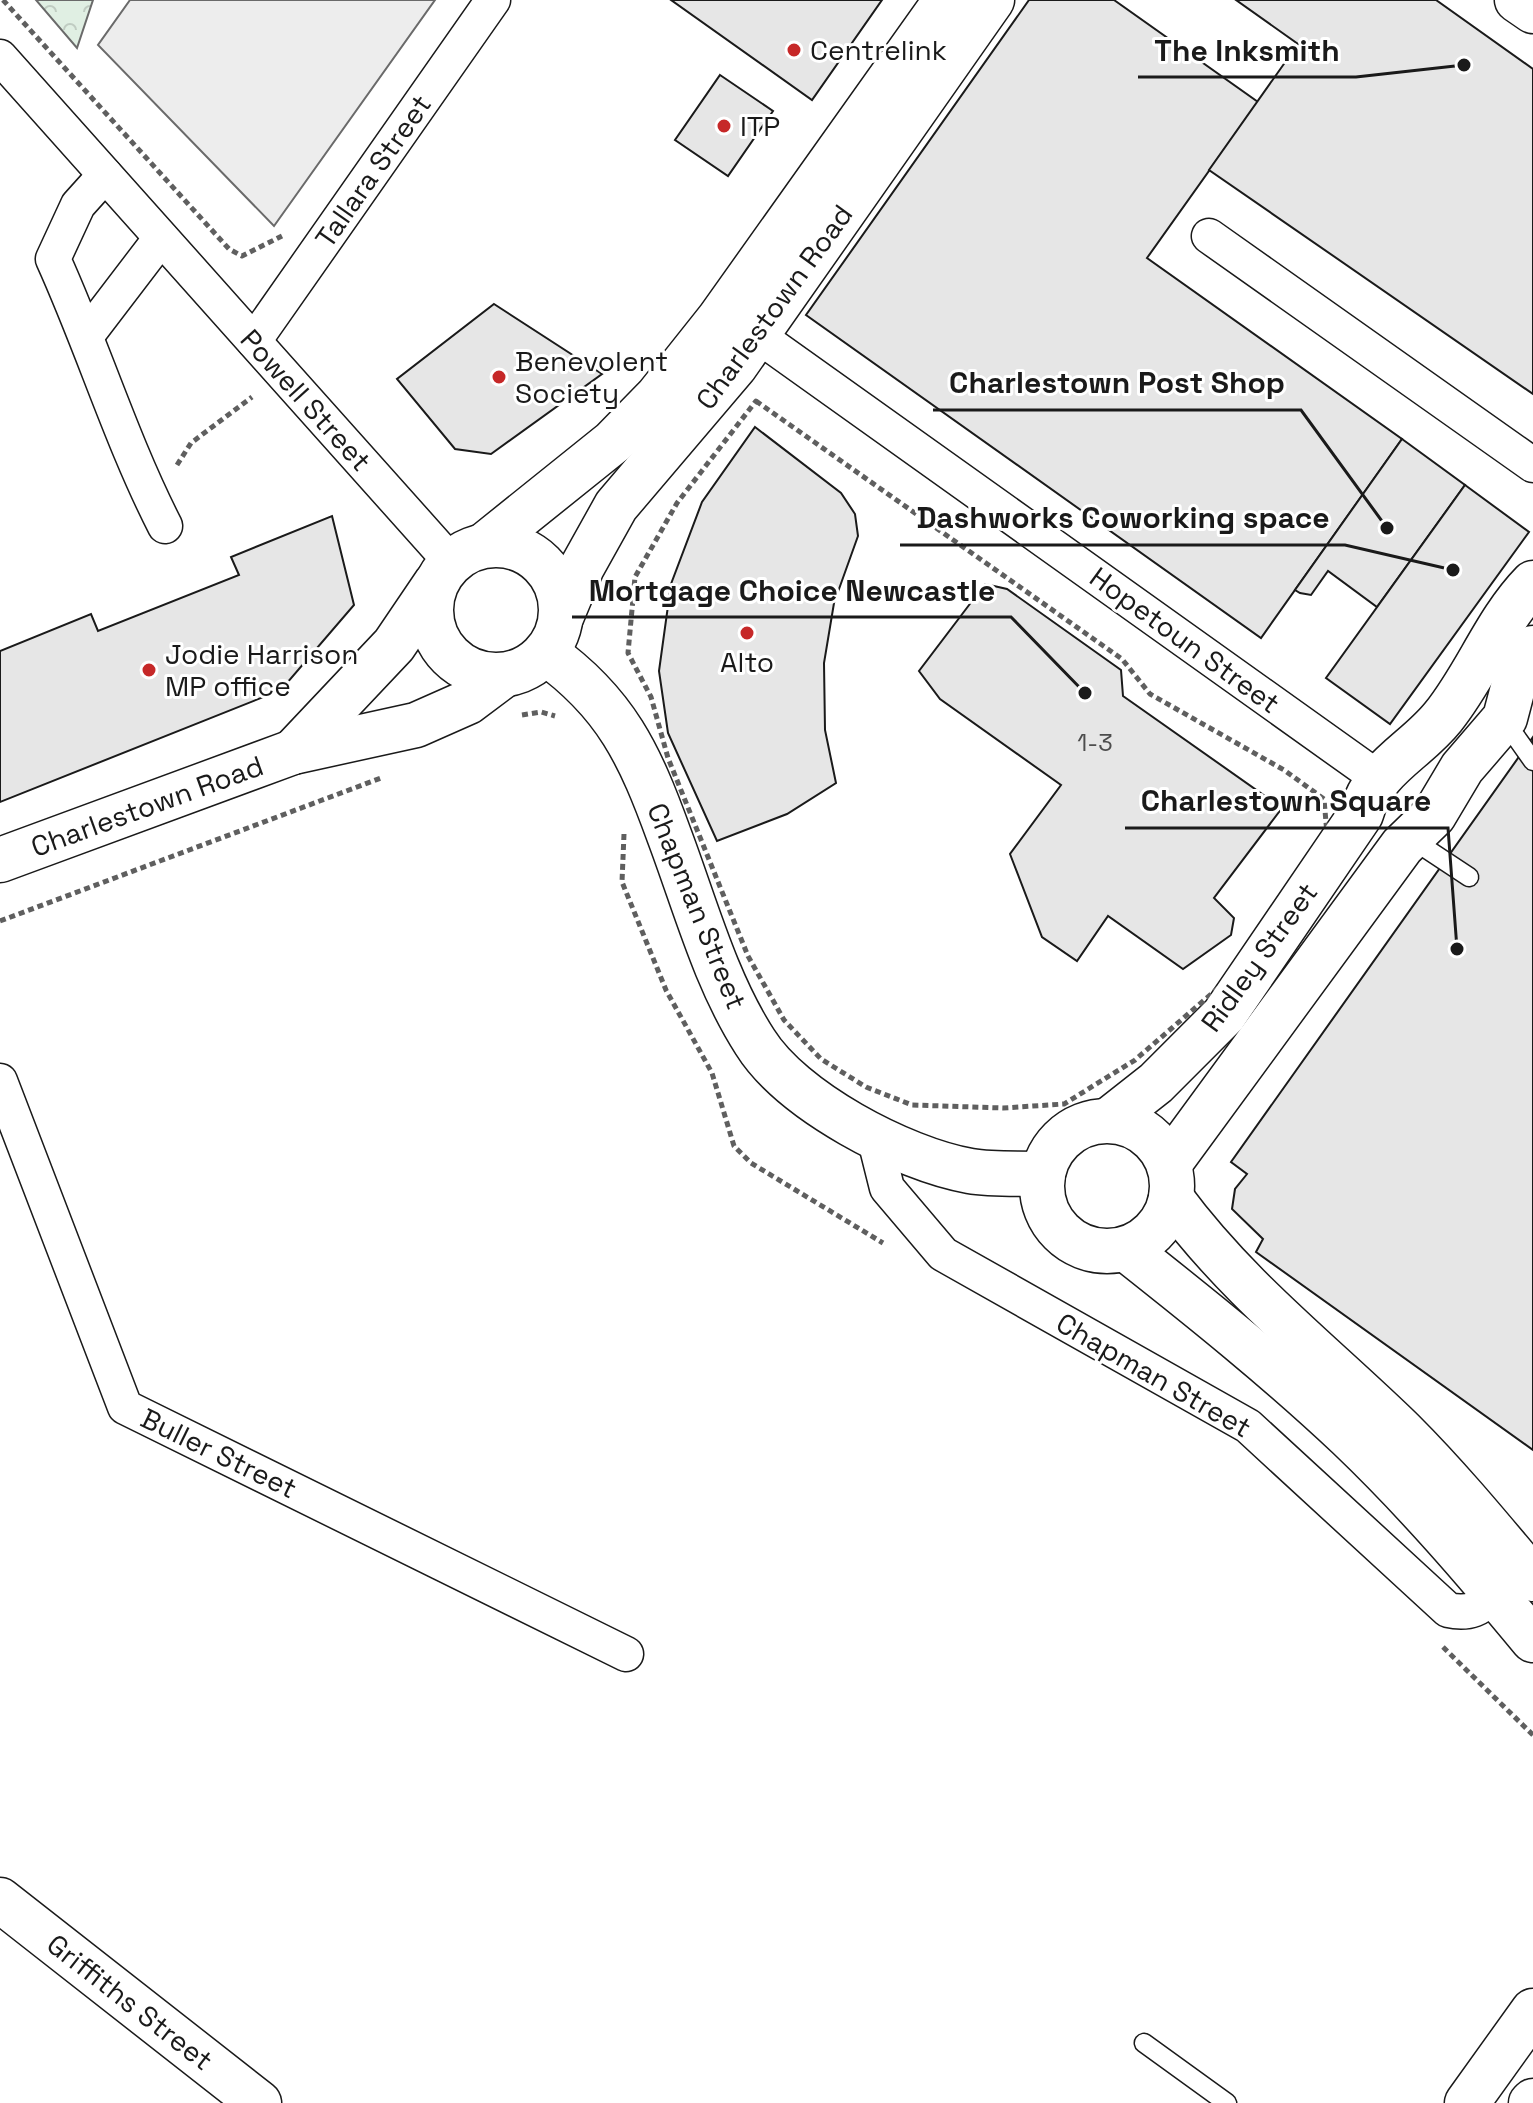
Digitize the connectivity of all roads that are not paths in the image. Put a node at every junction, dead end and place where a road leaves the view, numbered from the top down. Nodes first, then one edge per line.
1 (493, 0) edge
2 (946, 0) edge
3 (992, 0) edge
4 (1517, 0) edge
5 (1533, 11) edge
6 (0, 57) edge
7 (105, 175) junction
8 (1209, 236) dead end
9 (161, 238) junction
10 (87, 335) junction
11 (757, 335) junction
12 (254, 341) junction
13 (1533, 465) edge
14 (165, 526) dead end
15 (458, 562) junction
16 (1533, 583) edge
17 (554, 634) junction
18 (1533, 648) edge
19 (504, 675) junction
20 (1462, 687) junction
21 (1501, 722) junction
22 (293, 752) junction
23 (1533, 761) edge
24 (1369, 796) junction
25 (1406, 842) junction
26 (0, 860) edge
27 (1469, 877) dead end
28 (0, 1081) edge
29 (1109, 1120) junction
30 (874, 1136) junction
31 (1043, 1174) junction
32 (1170, 1181) junction
33 (1126, 1249) junction
34 (1515, 1587) edge
35 (1533, 1640) edge
36 (626, 1654) dead end
37 (0, 1900) edge
38 (1533, 2011) edge
39 (1144, 2043) dead end
40 (259, 2103) edge
41 (1227, 2103) edge
42 (1467, 2103) edge

1 - 12 street, Tallara Street
2 - 15 street, Charlestown Road
3 - 11 street, Charlestown Road
4 - 5 street
6 - 7 street, Powell Street
7 - 9 street, Powell Street
7 - 10 street
8 - 13 street
9 - 10 street
9 - 12 street, Powell Street
10 - 14 street
11 - 17 street, Charlestown Road
11 - 24 street, Hopetoun Street
12 - 15 street, Powell Street
15 - 17 street
15 - 19 street
15 - 22 street, Charlestown Road
16 - 20 street, Ridley Street
17 - 19 street
17 - 30 street, Chapman Street
18 - 21 street, Ridley Street
19 - 22 street, Charlestown Road
20 - 21 street
20 - 24 street, Ridley Street
21 - 23 lane
21 - 25 street, Ridley Street
22 - 26 street, Charlestown Road
24 - 25 street
24 - 29 street, Ridley Street
25 - 27 lane
25 - 32 street, Ridley Street
28 - 36 street, Buller Street
29 - 31 street
29 - 32 street
30 - 31 street, Chapman Street
30 - 34 street, Chapman Street
31 - 33 street
32 - 33 street
32 - 34 street
33 - 34 street
34 - 35 street
37 - 40 street, Griffiths Street
38 - 42 street
39 - 41 lane

